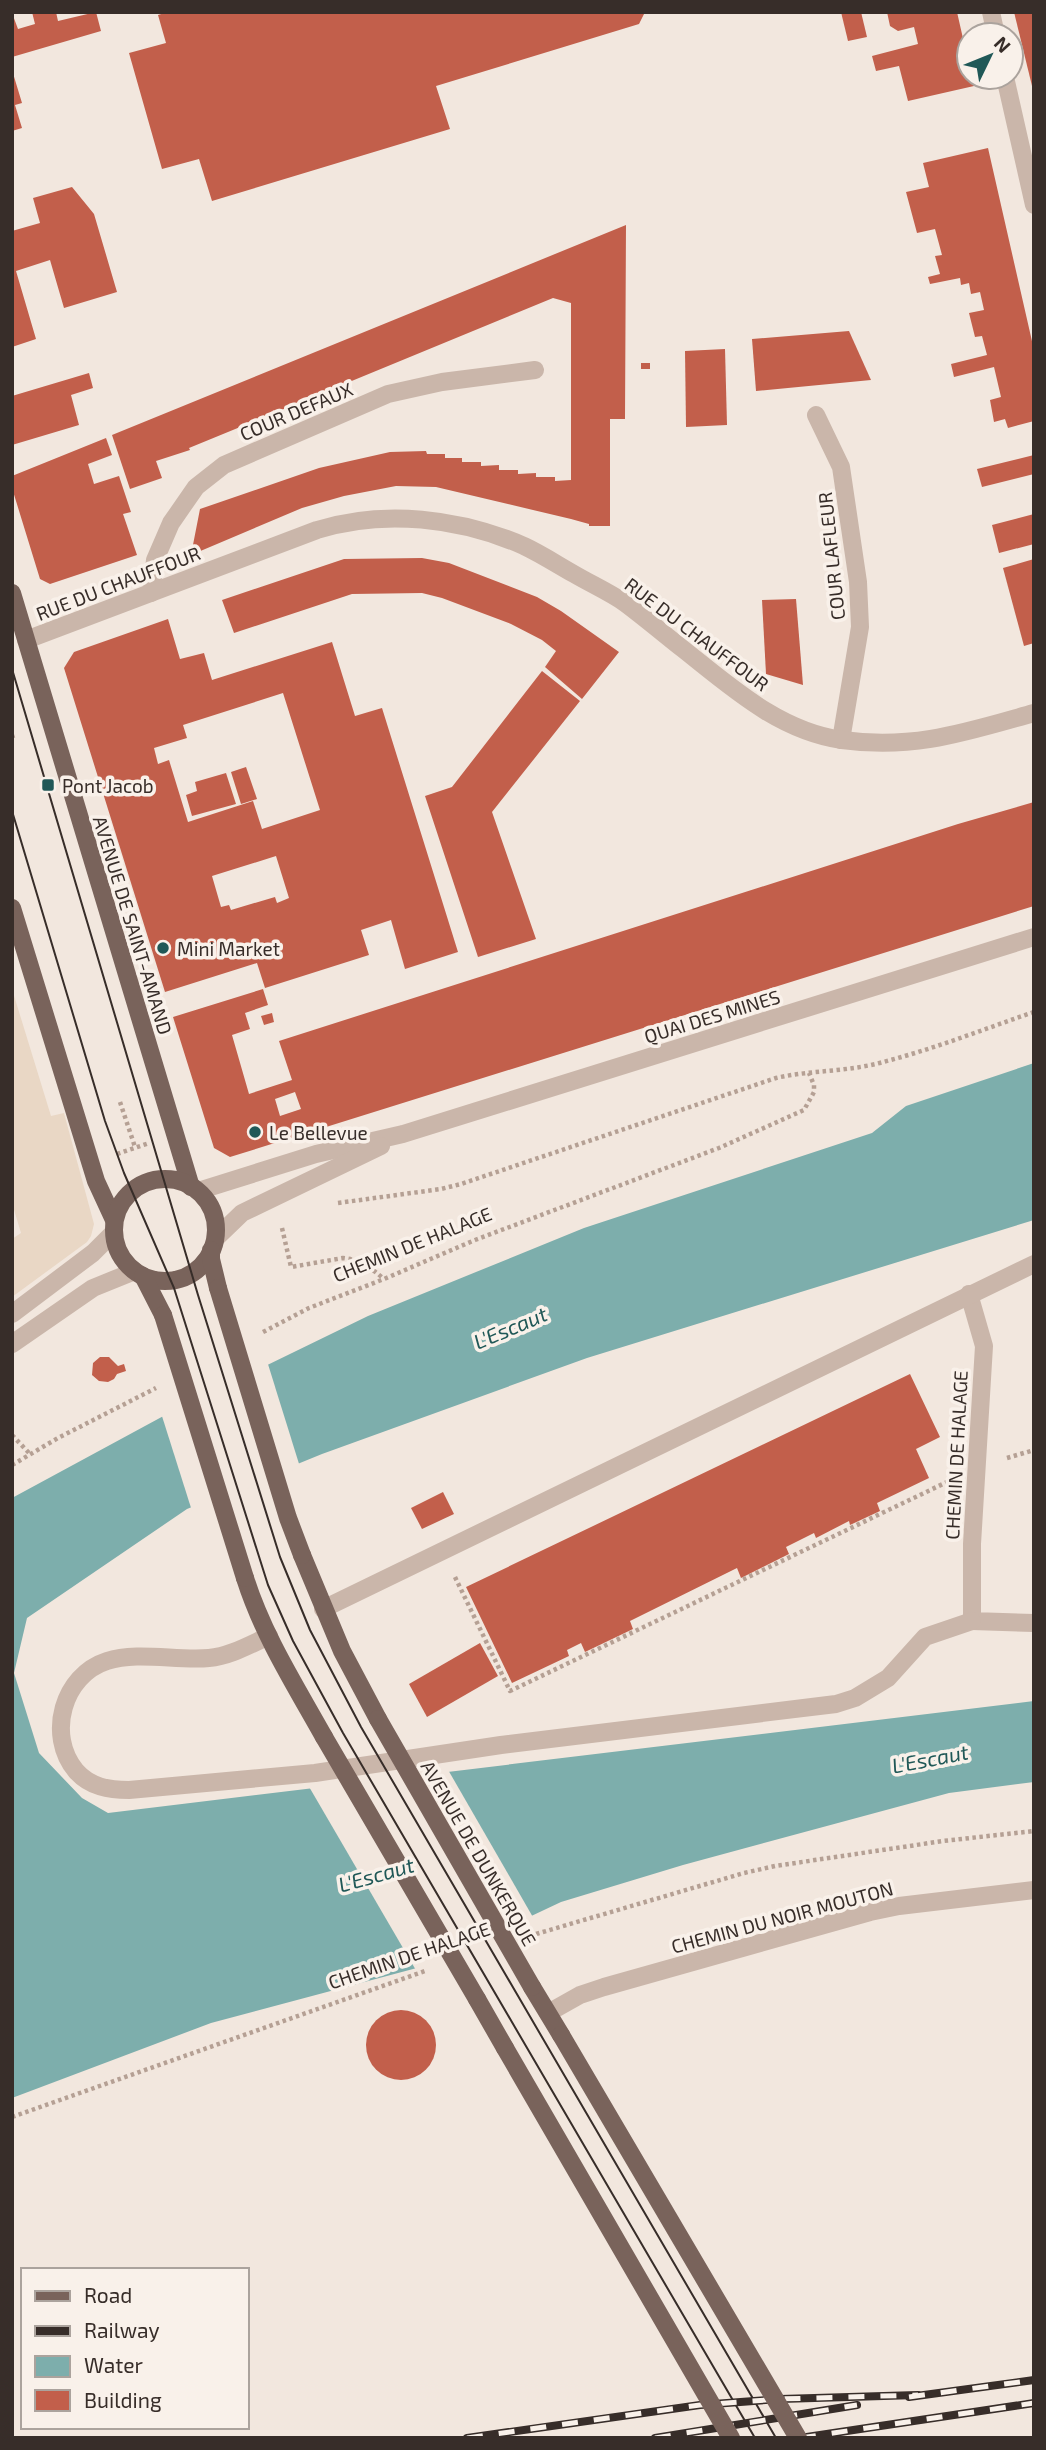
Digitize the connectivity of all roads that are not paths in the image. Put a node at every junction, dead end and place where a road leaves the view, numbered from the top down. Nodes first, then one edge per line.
1 (1008, 91) edge
2 (1034, 205) edge
3 (535, 370) dead end
4 (816, 415) dead end
5 (12, 593) edge
6 (151, 593) junction
7 (26, 640) junction
8 (1034, 713) edge
9 (841, 740) junction
10 (12, 908) edge
11 (1034, 937) edge
12 (403, 1134) junction
13 (194, 1189) junction
14 (114, 1226) junction
15 (213, 1245) junction
16 (1034, 1264) edge
17 (139, 1273) junction
18 (969, 1294) junction
19 (12, 1314) edge
20 (12, 1344) edge
21 (323, 1609) junction
22 (972, 1621) junction
23 (1034, 1623) edge
24 (269, 1636) junction
25 (1034, 1890) edge
26 (548, 2013) junction
27 (732, 2438) edge
28 (798, 2438) edge

1 - 2 street
3 - 6 street, COUR DEFAUX
4 - 9 street, COUR LAFLEUR
5 - 7 main road, AVENUE DE SAINT-AMAND
6 - 7 street, RUE DU CHAUFFOUR
6 - 9 street, RUE DU CHAUFFOUR
7 - 13 main road, AVENUE DE SAINT-AMAND
8 - 9 street, RUE DU CHAUFFOUR
10 - 14 main road
11 - 12 street, QUAI DES MINES
12 - 13 street, QUAI DES MINES
12 - 15 street, QUAI DES MINES
13 - 14 main road
13 - 15 main road
14 - 17 main road
14 - 19 street
15 - 17 main road
15 - 21 main road, AVENUE DE DUNKERQUE, bridge
16 - 18 street
17 - 20 street
17 - 24 main road, bridge
18 - 21 street
18 - 22 street, CHEMIN DE HALAGE
21 - 26 main road, AVENUE DE DUNKERQUE, bridge
22 - 23 street
22 - 24 street
24 - 27 main road, bridge
25 - 26 street, CHEMIN DU NOIR MOUTON
26 - 28 main road, AVENUE DE DUNKERQUE, bridge

